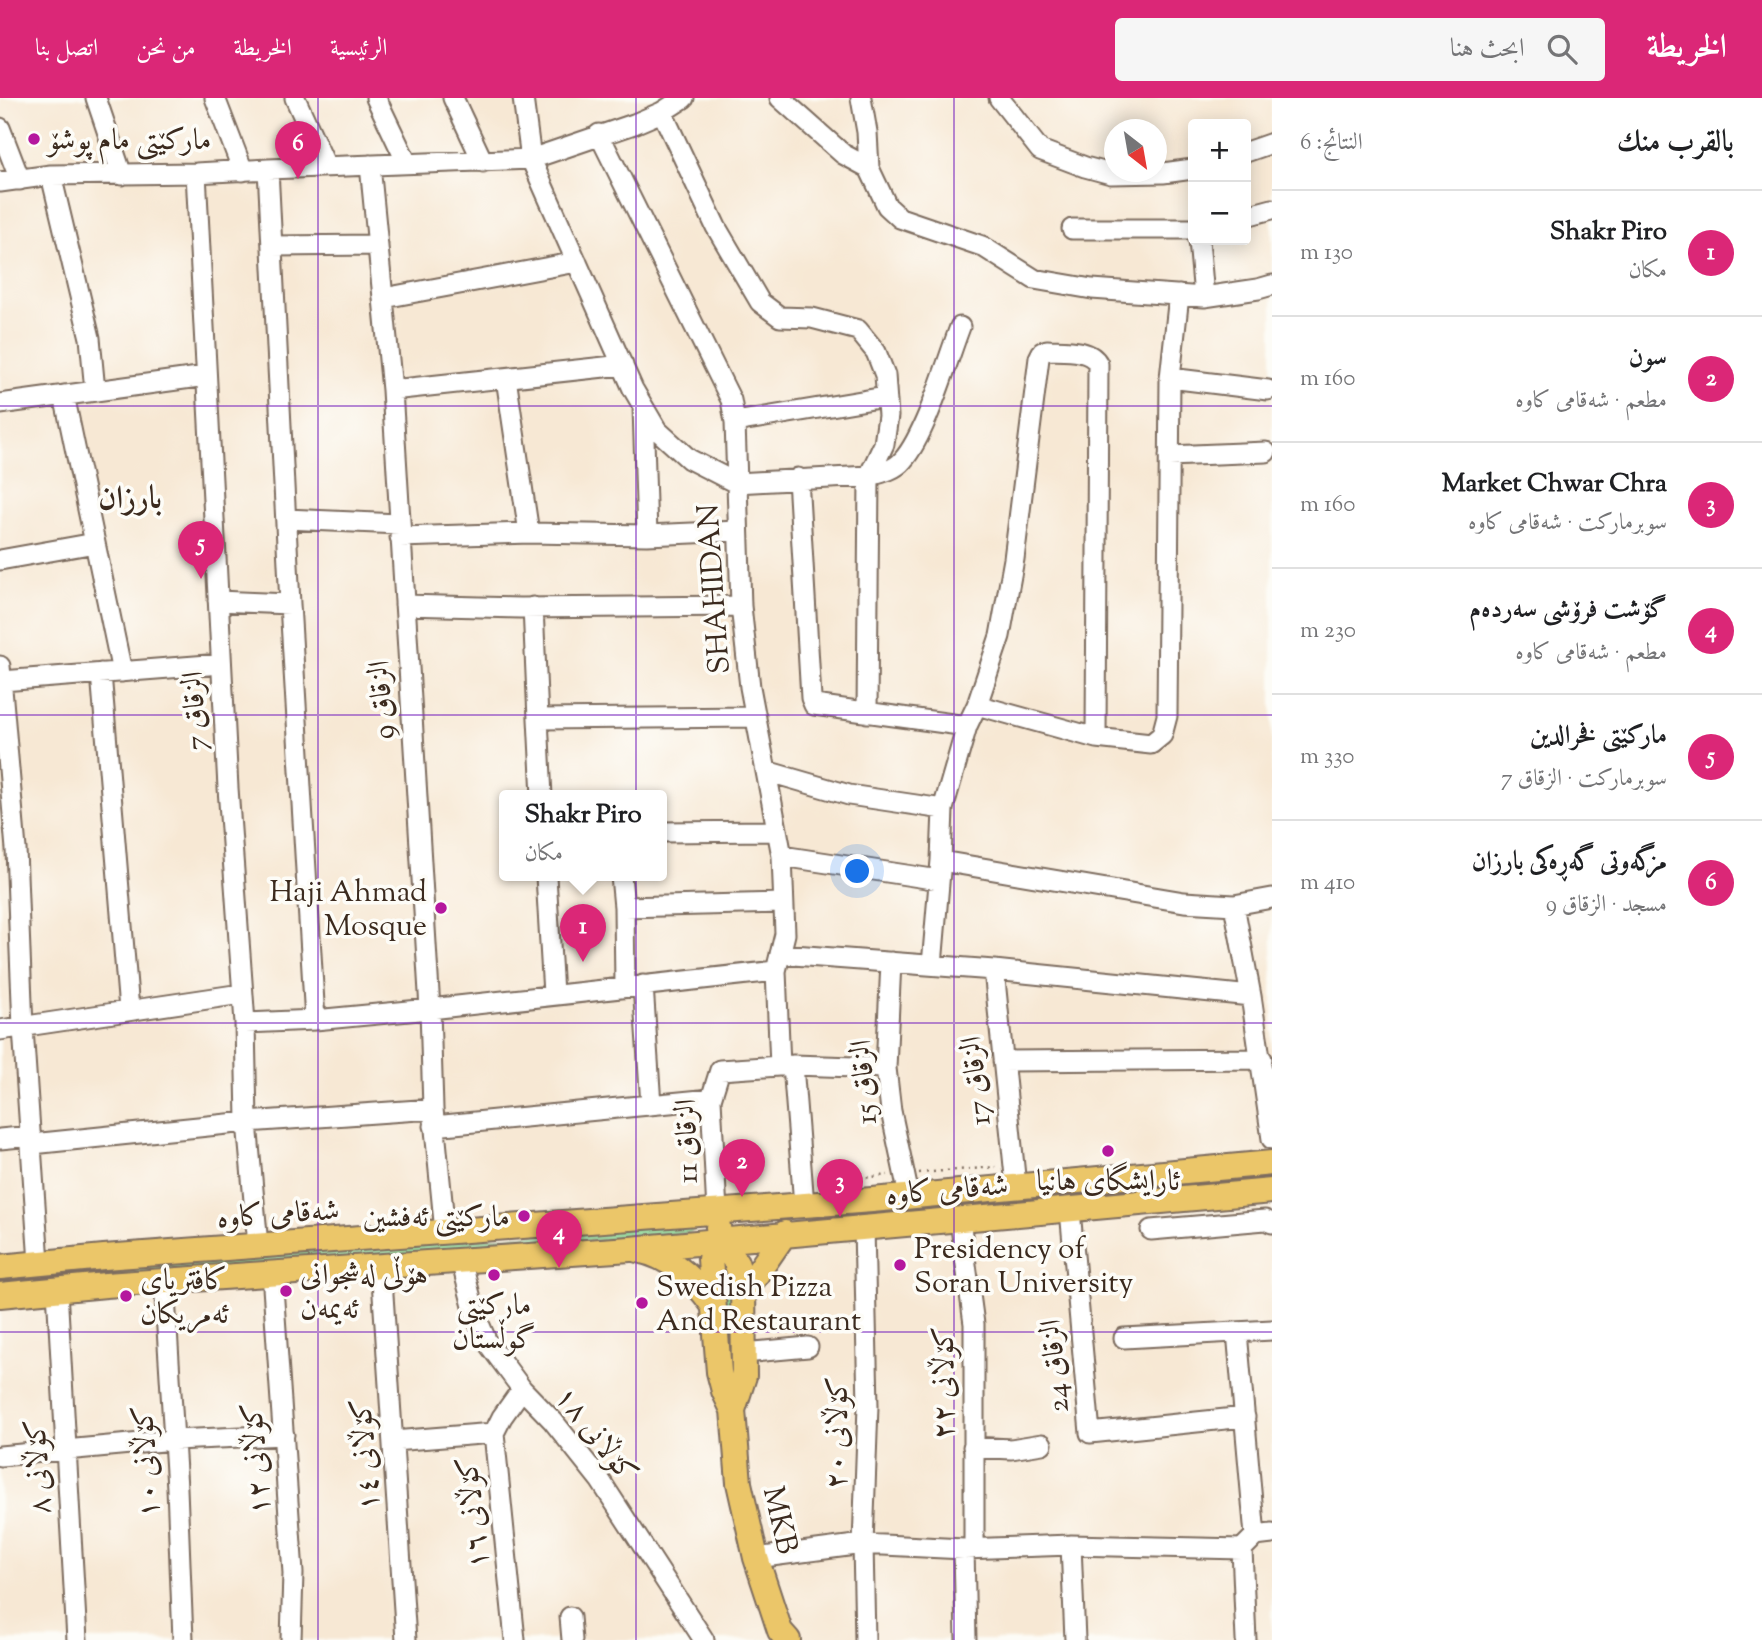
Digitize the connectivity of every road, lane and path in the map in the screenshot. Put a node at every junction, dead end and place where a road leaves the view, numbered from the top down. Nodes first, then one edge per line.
1 (96, 98) edge
2 (215, 98) edge
3 (295, 98) edge
4 (376, 98) edge
5 (453, 98) edge
6 (523, 98) edge
7 (684, 98) edge
8 (780, 98) edge
9 (861, 98) edge
10 (999, 98) edge
11 (662, 112) junction
12 (0, 128) edge
13 (599, 134) junction
14 (1272, 143) edge
15 (1251, 150) edge
16 (531, 159) junction
17 (483, 162) junction
18 (407, 163) junction
19 (370, 165) junction
20 (326, 166) junction
21 (869, 168) junction
22 (268, 169) junction
23 (1188, 170) edge
24 (243, 171) junction
25 (196, 173) junction
26 (51, 175) junction
27 (122, 175) junction
28 (20, 180) junction
29 (0, 182) edge
30 (1272, 209) edge
31 (1251, 215) edge
32 (1072, 229) dead end
33 (1188, 229) edge
34 (378, 245) junction
35 (1199, 245) edge
36 (272, 246) junction
37 (577, 262) junction
38 (1272, 285) edge
39 (1179, 295) junction
40 (1204, 297) junction
41 (384, 298) junction
42 (960, 327) dead end
43 (623, 365) junction
44 (206, 376) junction
45 (506, 377) junction
46 (1170, 378) junction
47 (392, 390) junction
48 (1268, 390) dead end
49 (95, 391) junction
50 (64, 395) junction
51 (886, 397) junction
52 (0, 404) edge
53 (643, 405) junction
54 (736, 422) junction
55 (1266, 452) dead end
56 (1169, 456) junction
57 (869, 476) junction
58 (798, 478) junction
59 (736, 483) junction
60 (286, 519) junction
61 (400, 530) junction
62 (738, 531) junction
63 (529, 533) junction
64 (647, 535) junction
65 (95, 543) junction
66 (0, 560) edge
67 (218, 601) junction
68 (290, 604) junction
69 (405, 605) junction
70 (741, 606) junction
71 (533, 607) junction
72 (221, 664) junction
73 (121, 672) junction
74 (101, 673) junction
75 (1, 674) edge
76 (977, 705) junction
77 (867, 713) junction
78 (756, 717) junction
79 (538, 719) junction
80 (967, 726) junction
81 (1096, 738) junction
82 (766, 771) junction
83 (5, 783) edge
84 (542, 790) edge
85 (943, 809) junction
86 (777, 831) junction
87 (667, 832) edge
88 (782, 856) junction
89 (940, 870) junction
90 (546, 881) edge
91 (621, 881) edge
92 (9, 898) edge
93 (1272, 898) edge
94 (783, 903) junction
95 (1234, 905) junction
96 (624, 907) junction
97 (778, 962) junction
98 (891, 962) junction
99 (932, 965) junction
100 (994, 970) junction
101 (634, 985) junction
102 (241, 994) junction
103 (553, 994) junction
104 (1251, 996) junction
105 (430, 1009) junction
106 (128, 1010) junction
107 (315, 1020) junction
108 (245, 1023) junction
109 (23, 1028) junction
110 (0, 1030) edge
111 (1262, 1059) junction
112 (1003, 1061) junction
113 (787, 1065) junction
114 (886, 1068) junction
115 (711, 1099) junction
116 (651, 1105) junction
117 (434, 1118) junction
118 (247, 1122) junction
119 (0, 1139) edge
120 (1272, 1139) edge
121 (32, 1140) junction
122 (1272, 1163) edge
123 (1016, 1186) junction
124 (1272, 1191) edge
125 (909, 1196) junction
126 (804, 1205) junction
127 (1070, 1210) junction
128 (717, 1212) junction
129 (960, 1220) junction
130 (1272, 1223) edge
131 (864, 1227) junction
132 (1151, 1230) dead end
133 (445, 1232) junction
134 (785, 1233) junction
135 (720, 1240) junction
136 (258, 1246) junction
137 (630, 1249) junction
138 (461, 1260) junction
139 (39, 1263) junction
140 (382, 1265) junction
141 (0, 1267) edge
142 (272, 1273) junction
143 (164, 1281) junction
144 (57, 1290) junction
145 (743, 1294) junction
146 (0, 1295) edge
147 (713, 1305) junction
148 (1272, 1330) edge
149 (1237, 1332) junction
150 (1124, 1338) dead end
151 (808, 1347) dead end
152 (744, 1353) junction
153 (522, 1389) junction
154 (733, 1410) junction
155 (1245, 1417) junction
156 (494, 1433) junction
157 (284, 1435) junction
158 (174, 1440) junction
159 (393, 1441) junction
160 (1042, 1444) dead end
161 (973, 1447) junction
162 (66, 1450) junction
163 (0, 1456) edge
164 (1256, 1540) edge
165 (863, 1545) junction
166 (1071, 1545) junction
167 (969, 1548) junction
168 (756, 1558) junction
169 (570, 1617) dead end
170 (77, 1640) edge
171 (183, 1640) edge
172 (291, 1640) edge
173 (406, 1640) edge
174 (515, 1640) edge
175 (572, 1640) edge
176 (704, 1640) edge
177 (788, 1640) edge
178 (865, 1640) edge
179 (966, 1640) edge
180 (1075, 1640) edge
181 (1246, 1640) edge

1 - 27 street
2 - 24 street
3 - 20 street
4 - 18 street
5 - 17 street
6 - 16 street
7 - 11 street
8 - 21 street
9 - 21 street
10 - 23 street
11 - 13 street
11 - 51 street
12 - 28 street
13 - 16 street
13 - 54 street, SHAHIDAN
14 - 15 street
16 - 17 street
16 - 37 street
17 - 18 street
18 - 19 street
19 - 20 street
19 - 34 street, الزقاق 9
20 - 22 street
21 - 39 street
22 - 24 street
22 - 36 street
24 - 25 street
25 - 27 street
25 - 44 street, الزقاق 7
26 - 27 street
26 - 28 street
26 - 49 street
28 - 29 street
30 - 31 street
32 - 33 street
34 - 36 street
34 - 41 street, الزقاق 9
35 - 40 street
36 - 60 street
37 - 41 street
37 - 43 street
38 - 40 street
39 - 40 street
39 - 46 street
41 - 47 street, الزقاق 9
42 - 57 street
43 - 45 street
43 - 53 street
44 - 49 street
44 - 67 street, الزقاق 7
45 - 47 street
45 - 63 street
46 - 48 street
46 - 56 street
47 - 61 street, الزقاق 9
49 - 50 street
50 - 52 street
50 - 65 street
51 - 54 street
51 - 57 street
53 - 59 street
53 - 64 street
54 - 59 street, SHAHIDAN
55 - 56 street
56 - 81 street
57 - 58 street
57 - 77 street
58 - 59 street
58 - 77 street
59 - 62 street, SHAHIDAN
60 - 61 street
60 - 68 street
61 - 63 street
61 - 69 street, الزقاق 9
62 - 64 street
62 - 70 street, SHAHIDAN
63 - 64 street
65 - 66 street
65 - 73 street
67 - 68 street
67 - 72 street, الزقاق 7
68 - 107 street
69 - 71 street
69 - 105 street, الزقاق 9
70 - 71 street
70 - 78 street, SHAHIDAN
71 - 79 street
72 - 73 street
72 - 102 street, الزقاق 7
73 - 74 street
74 - 75 street
74 - 106 street
75 - 83 street
76 - 80 street
76 - 81 street
76 - 81 street
77 - 80 street
78 - 79 street
78 - 82 street, SHAHIDAN
79 - 84 street
80 - 85 street
82 - 85 street
82 - 86 street, SHAHIDAN
83 - 92 street
85 - 89 street
86 - 87 street
86 - 88 street, SHAHIDAN
88 - 89 street
88 - 94 street, SHAHIDAN
89 - 95 street
89 - 99 street
90 - 103 street
91 - 96 street
92 - 109 street
93 - 95 street
94 - 96 street
94 - 97 street, SHAHIDAN
95 - 104 street
96 - 101 street
97 - 98 street
97 - 101 street
97 - 113 street, SHAHIDAN
98 - 99 street
98 - 114 street, الزقاق 15
99 - 100 street
100 - 104 street
100 - 112 street, الزقاق 17
101 - 103 street
101 - 116 street
102 - 106 street
102 - 108 street, الزقاق 7
103 - 105 street
104 - 111 street
105 - 107 street
105 - 117 street, الزقاق 9
106 - 109 street
107 - 108 street
108 - 118 street, الزقاق 7
109 - 110 street
109 - 121 street
111 - 112 street
111 - 120 street
112 - 123 street, الزقاق 17
113 - 114 street
113 - 115 street, الزقاق 11
113 - 126 street, SHAHIDAN
114 - 125 street, الزقاق 15
115 - 116 street
115 - 128 street, الزقاق 11
116 - 117 street
117 - 118 street
117 - 133 street, الزقاق 9
118 - 121 street
118 - 136 street, الزقاق 7
119 - 121 street
121 - 139 street
122 - 123 main road, شەقامی کاوە
123 - 125 main road, شەقامی کاوە
124 - 127 main road, شەقامی کاوە
125 - 126 main road, شەقامی کاوە
126 - 128 main road, شەقامی کاوە
127 - 129 main road, شەقامی کاوە
127 - 155 street, الزقاق 24
128 - 133 main road, شەقامی کاوە
128 - 135 main road
129 - 131 main road, شەقامی کاوە
129 - 161 street, کۆڵانی ٢٢
130 - 132 street
131 - 134 main road, شەقامی کاوە
131 - 165 street, کۆڵانی ٢٠
133 - 136 main road, شەقامی کاوە
134 - 135 main road, شەقامی کاوە
134 - 145 main road
135 - 137 main road, شەقامی کاوە
135 - 145 main road
135 - 147 main road
136 - 139 main road, شەقامی کاوە
137 - 138 main road, شەقامی کاوە
137 - 147 main road
138 - 140 main road, شەقامی کاوە
138 - 153 street, کۆڵانی ١٨
139 - 141 main road, شەقامی کاوە
140 - 142 main road, شەقامی کاوە
140 - 159 street, کۆڵانی ١٤
142 - 143 main road, شەقامی کاوە
142 - 157 street, کۆڵانی ١٢
143 - 144 main road, شەقامی کاوە
143 - 158 street, کۆڵانی ١٠
144 - 146 main road, شەقامی کاوە
144 - 162 street, کۆڵانی ٨
145 - 152 main road
147 - 154 main road
148 - 149 street
149 - 150 street
149 - 155 street
151 - 152 street
152 - 154 main road
153 - 156 street, کۆڵانی ١٦
153 - 176 street, کۆڵانی ١٨
154 - 168 main road, MKB
155 - 164 street
156 - 159 street
156 - 174 street, کۆڵانی ١٦
157 - 158 street
157 - 172 street, کۆڵانی ١٢
158 - 162 street
158 - 171 street, کۆڵانی ١٠
159 - 173 street, کۆڵانی ١٤
160 - 161 street
161 - 167 street, کۆڵانی ٢٢
162 - 163 street
162 - 170 street, کۆڵانی ٨
164 - 166 street
164 - 181 street
165 - 167 street
165 - 168 street
165 - 178 street, کۆڵانی ٢٠
166 - 167 street
166 - 180 street
167 - 179 street, کۆڵانی ٢٢
168 - 177 main road, MKB
169 - 175 street

